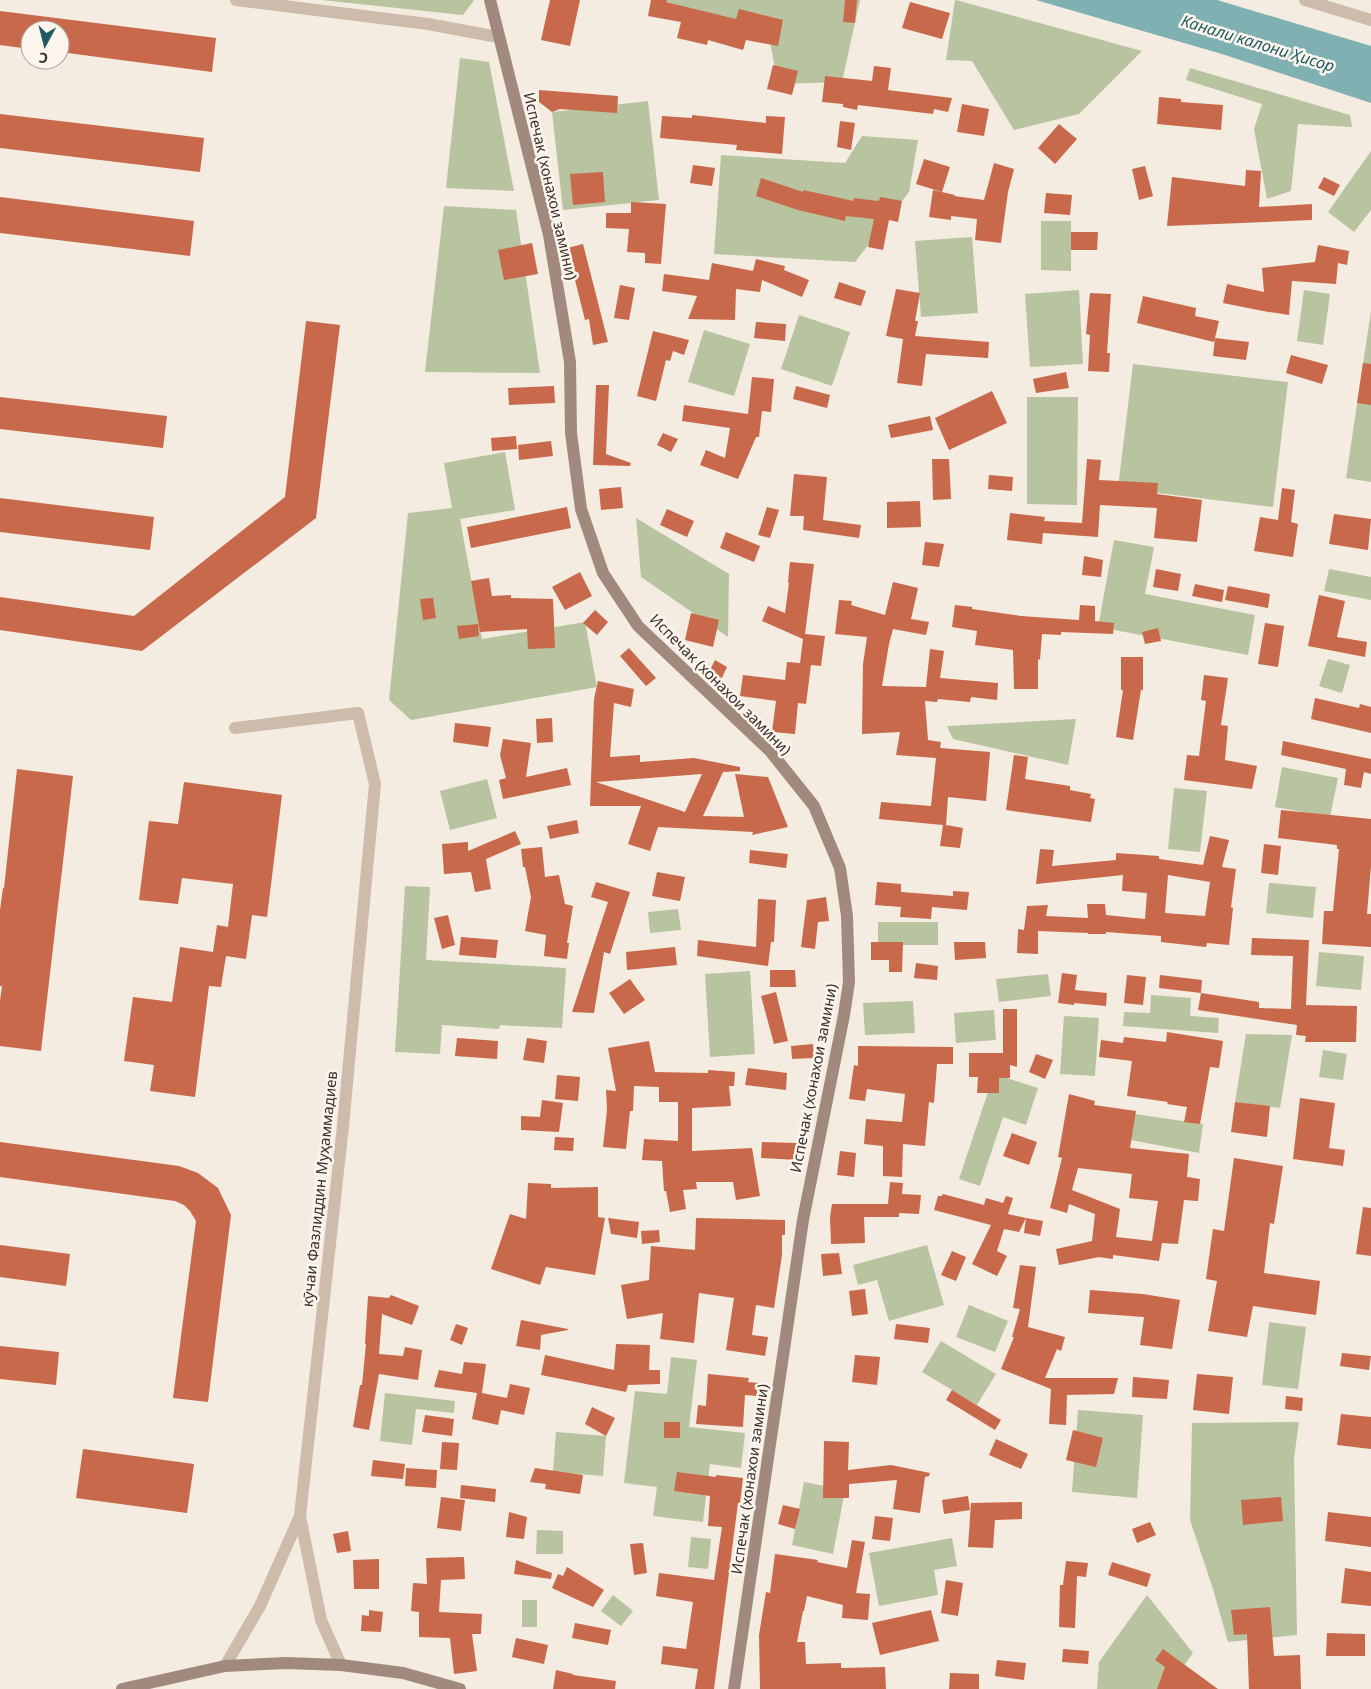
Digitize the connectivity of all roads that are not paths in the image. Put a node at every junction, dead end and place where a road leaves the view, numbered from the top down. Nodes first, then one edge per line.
1 (236, 0) edge
2 (490, 0) edge
3 (1305, 0) edge
4 (1371, 20) edge
5 (498, 37) junction
6 (234, 728) dead end
7 (300, 1516) junction
8 (341, 1665) junction
9 (225, 1666) junction
10 (122, 1689) edge
11 (460, 1689) edge
12 (734, 1689) edge

1 - 5 street
2 - 5 street, Испечак (хонахои замини)
3 - 4 street
5 - 12 street, Испечак (хонахои замини)
6 - 7 street, кӯчаи Фазлиддин Муҳаммадиев
7 - 8 street, кӯчаи Фазлиддин Муҳаммадиев
7 - 9 street
8 - 9 street
8 - 11 street
9 - 10 street

